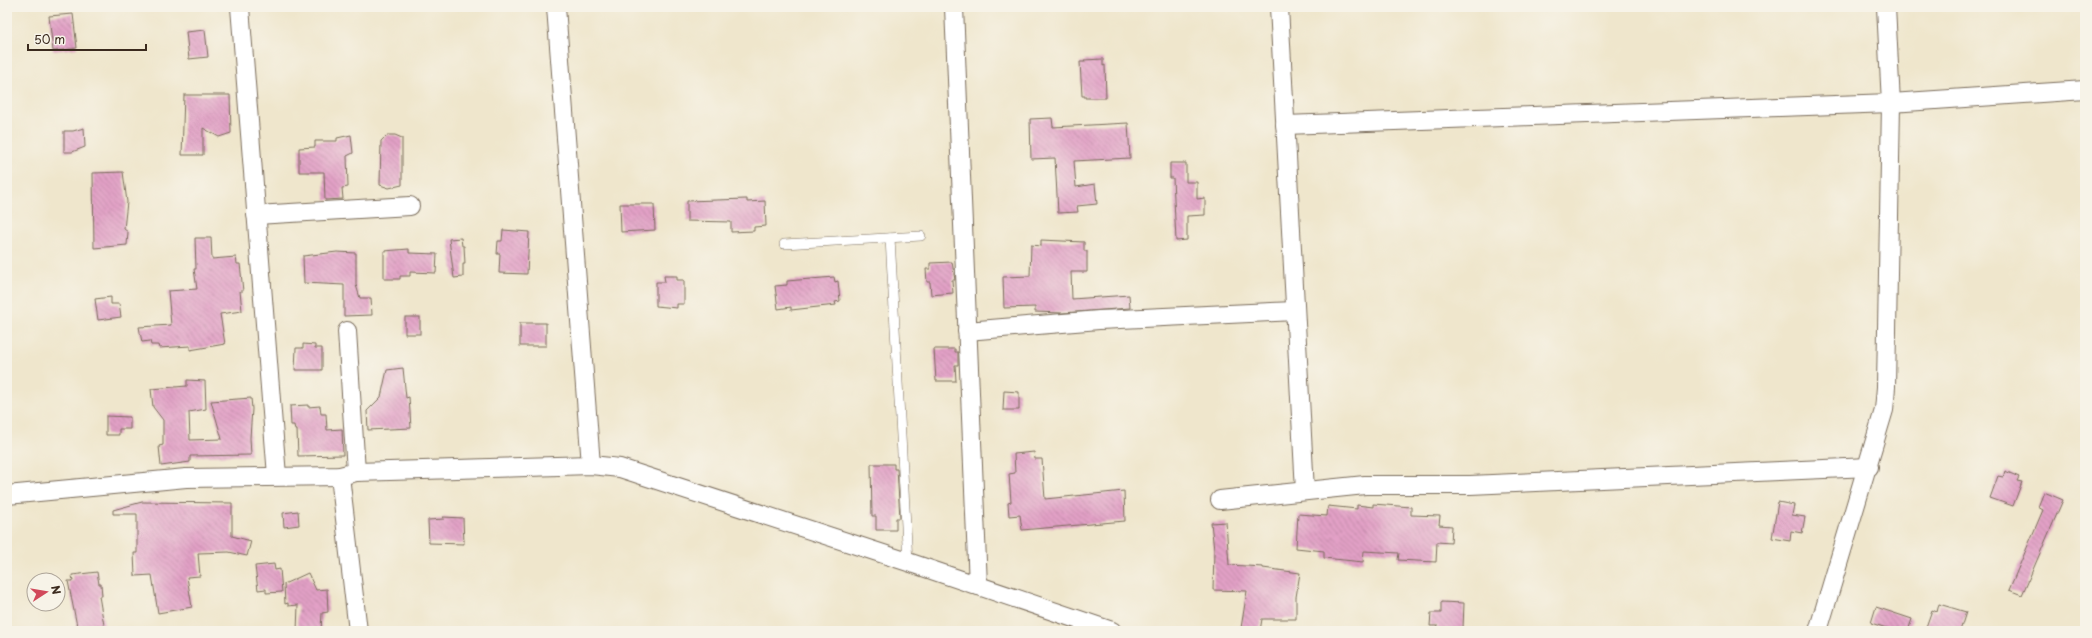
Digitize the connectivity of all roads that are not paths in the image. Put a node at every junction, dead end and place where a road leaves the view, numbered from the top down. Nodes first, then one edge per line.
1 (240, 7) edge
2 (556, 7) edge
3 (954, 7) edge
4 (1279, 7) edge
5 (1886, 7) edge
6 (2085, 90) edge
7 (1891, 103) junction
8 (1285, 125) junction
9 (410, 206) dead end
10 (256, 215) junction
11 (921, 236) dead end
12 (890, 238) junction
13 (784, 244) dead end
14 (1295, 311) junction
15 (347, 331) dead end
16 (968, 331) junction
17 (591, 465) junction
18 (1869, 466) junction
19 (348, 474) junction
20 (277, 476) junction
21 (1306, 492) junction
22 (7, 495) edge
23 (1220, 500) dead end
24 (908, 562) junction
25 (978, 586) junction
26 (358, 631) edge
27 (1112, 631) edge
28 (1818, 631) edge

1 - 10 street
2 - 17 street
3 - 16 street
4 - 8 street
5 - 7 street
6 - 7 street
7 - 8 street
7 - 18 street
8 - 14 street
9 - 10 street
10 - 20 street
11 - 12 lane
12 - 13 lane
12 - 24 lane
14 - 16 street
14 - 21 street
15 - 19 street
16 - 25 street
17 - 19 street
17 - 24 street
18 - 21 street
18 - 28 street
19 - 20 street
19 - 26 street
20 - 22 street
21 - 23 street
24 - 25 street
25 - 27 street

